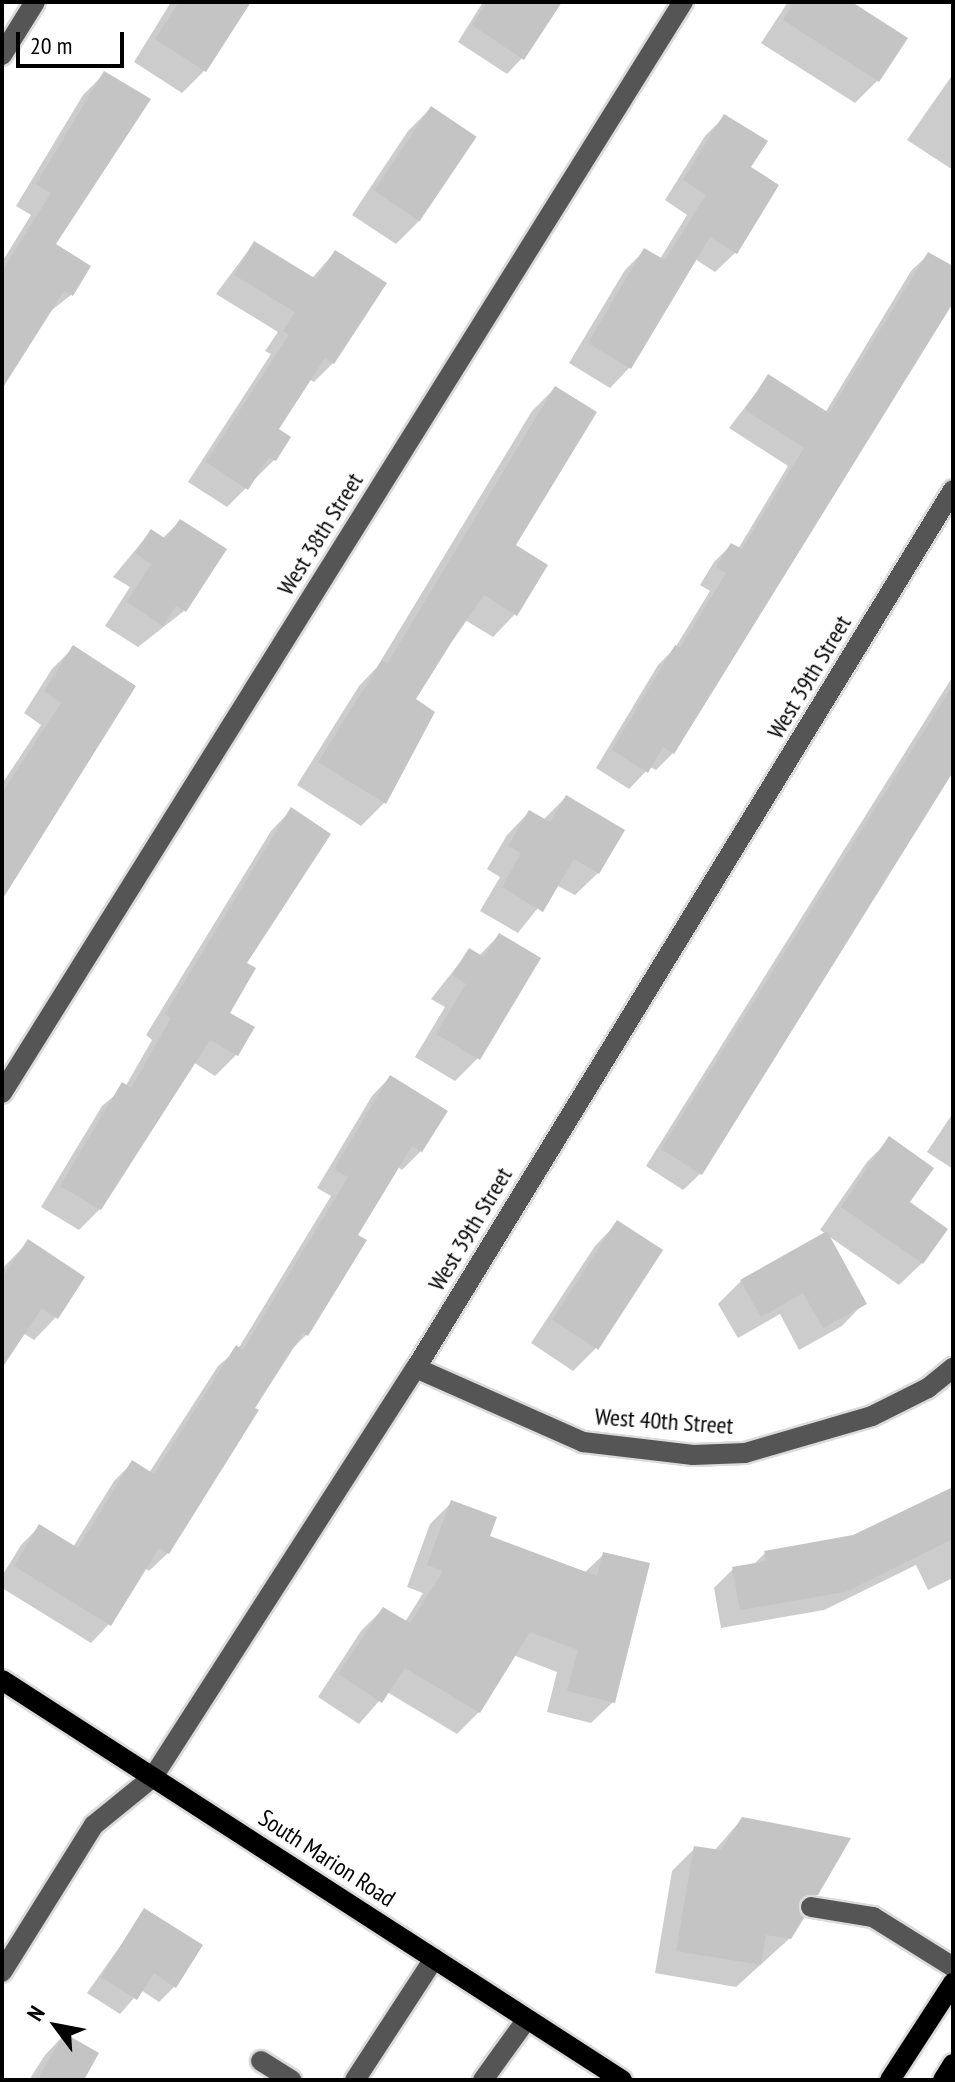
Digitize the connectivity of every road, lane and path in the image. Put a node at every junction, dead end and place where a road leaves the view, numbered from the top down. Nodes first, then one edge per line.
1 (35, 2) edge
2 (683, 2) edge
3 (2, 55) edge
4 (953, 490) edge
5 (2, 1093) edge
6 (416, 1368) junction
7 (953, 1368) edge
8 (2, 1680) edge
9 (153, 1777) junction
10 (811, 1907) dead end
11 (434, 1959) junction
12 (953, 1967) edge
13 (2, 1972) edge
14 (953, 1983) edge
15 (527, 2019) junction
16 (261, 2061) dead end
17 (953, 2064) edge
18 (291, 2080) edge
19 (355, 2080) edge
20 (483, 2080) edge
21 (622, 2080) edge
22 (890, 2080) edge
23 (943, 2080) edge

1 - 3 street
2 - 5 street, West 38th Street
4 - 6 street, West 39th Street
6 - 7 street, West 40th Street
6 - 9 street, West 39th Street
8 - 9 main road, South Marion Road
9 - 11 main road, South Marion Road
9 - 13 street, West 39th Street
10 - 12 street
11 - 15 main road, South Marion Road
11 - 19 street
14 - 22 main road
15 - 20 street
15 - 21 main road, South Marion Road
16 - 18 street
17 - 23 main road

